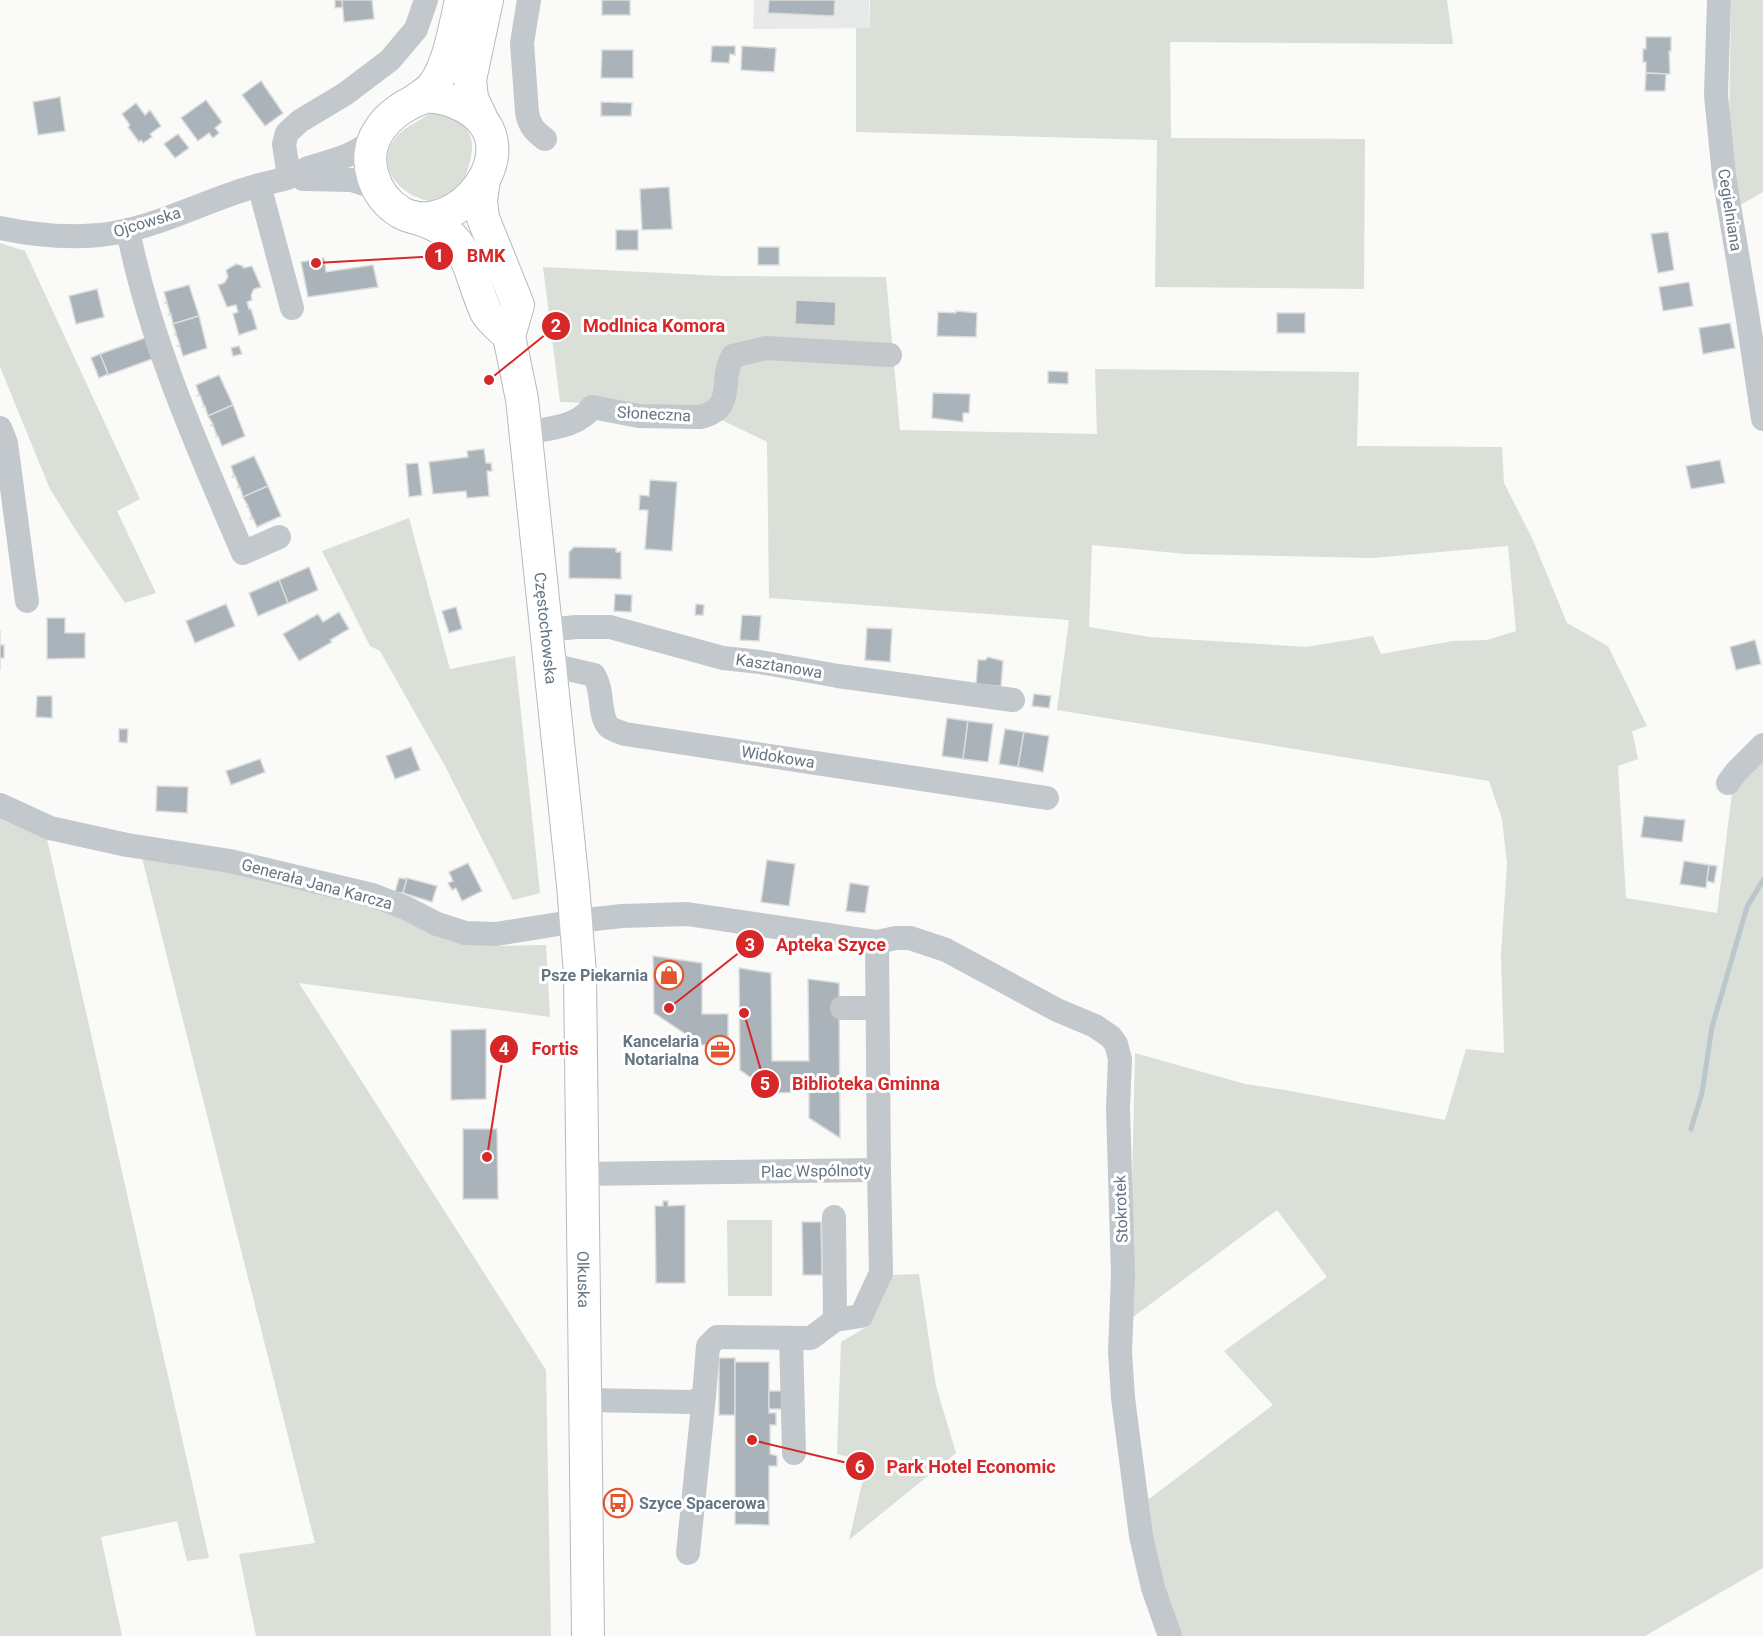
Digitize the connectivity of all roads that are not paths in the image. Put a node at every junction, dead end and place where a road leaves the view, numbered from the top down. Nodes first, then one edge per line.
1 (426, 0) edge
2 (461, 0) edge
3 (487, 0) edge
4 (529, 0) edge
5 (1719, 0) edge
6 (414, 101) junction
7 (481, 117) junction
8 (374, 139) junction
9 (544, 139) dead end
10 (484, 180) junction
11 (274, 181) junction
12 (377, 188) junction
13 (412, 217) junction
14 (0, 228) edge
15 (128, 230) junction
16 (290, 237) dead end
17 (292, 308) dead end
18 (509, 336) junction
19 (890, 355) dead end
20 (1763, 419) edge
21 (0, 428) edge
22 (525, 433) junction
23 (279, 537) dead end
24 (27, 601) dead end
25 (547, 630) junction
26 (551, 665) junction
27 (1013, 700) dead end
28 (1763, 745) edge
29 (1728, 783) dead end
30 (1047, 798) dead end
31 (0, 805) edge
32 (577, 921) junction
33 (877, 942) junction
34 (842, 1008) dead end
35 (877, 1008) junction
36 (879, 1170) junction
37 (583, 1174) junction
38 (834, 1217) dead end
39 (835, 1320) junction
40 (791, 1338) junction
41 (704, 1396) junction
42 (585, 1400) junction
43 (794, 1453) dead end
44 (688, 1553) dead end
45 (588, 1636) edge
46 (1170, 1636) edge

1 - 11 street
2 - 6 main road
3 - 7 main road
4 - 9 street
5 - 20 street, Cegielniana
6 - 7 main road
6 - 8 main road
7 - 10 main road
8 - 11 street, Ojcowska
8 - 12 main road
10 - 13 main road
10 - 18 main road, Częstochowska
11 - 12 street, Ojcowska
11 - 15 street, Ojcowska
11 - 16 street
11 - 17 street
12 - 13 main road
13 - 18 main road
14 - 15 street, Ojcowska
15 - 23 street
18 - 22 main road, Częstochowska
19 - 22 street, Słoneczna
21 - 24 street
22 - 25 main road, Częstochowska
25 - 26 main road, Częstochowska
25 - 27 street, Kasztanowa
26 - 30 street, Widokowa
26 - 32 main road, Częstochowska
28 - 29 street
31 - 32 street, Generała Jana Karcza
32 - 33 street
32 - 37 main road, Olkuska
33 - 35 street, Plac Wspólnoty
33 - 46 street, Stokrotek
34 - 35 street
35 - 36 street, Plac Wspólnoty
36 - 37 street, Plac Wspólnoty
36 - 39 street
37 - 42 main road, Olkuska
38 - 39 street
39 - 40 street
40 - 41 street
40 - 43 street
41 - 42 street
41 - 44 street
42 - 45 main road, Olkuska

